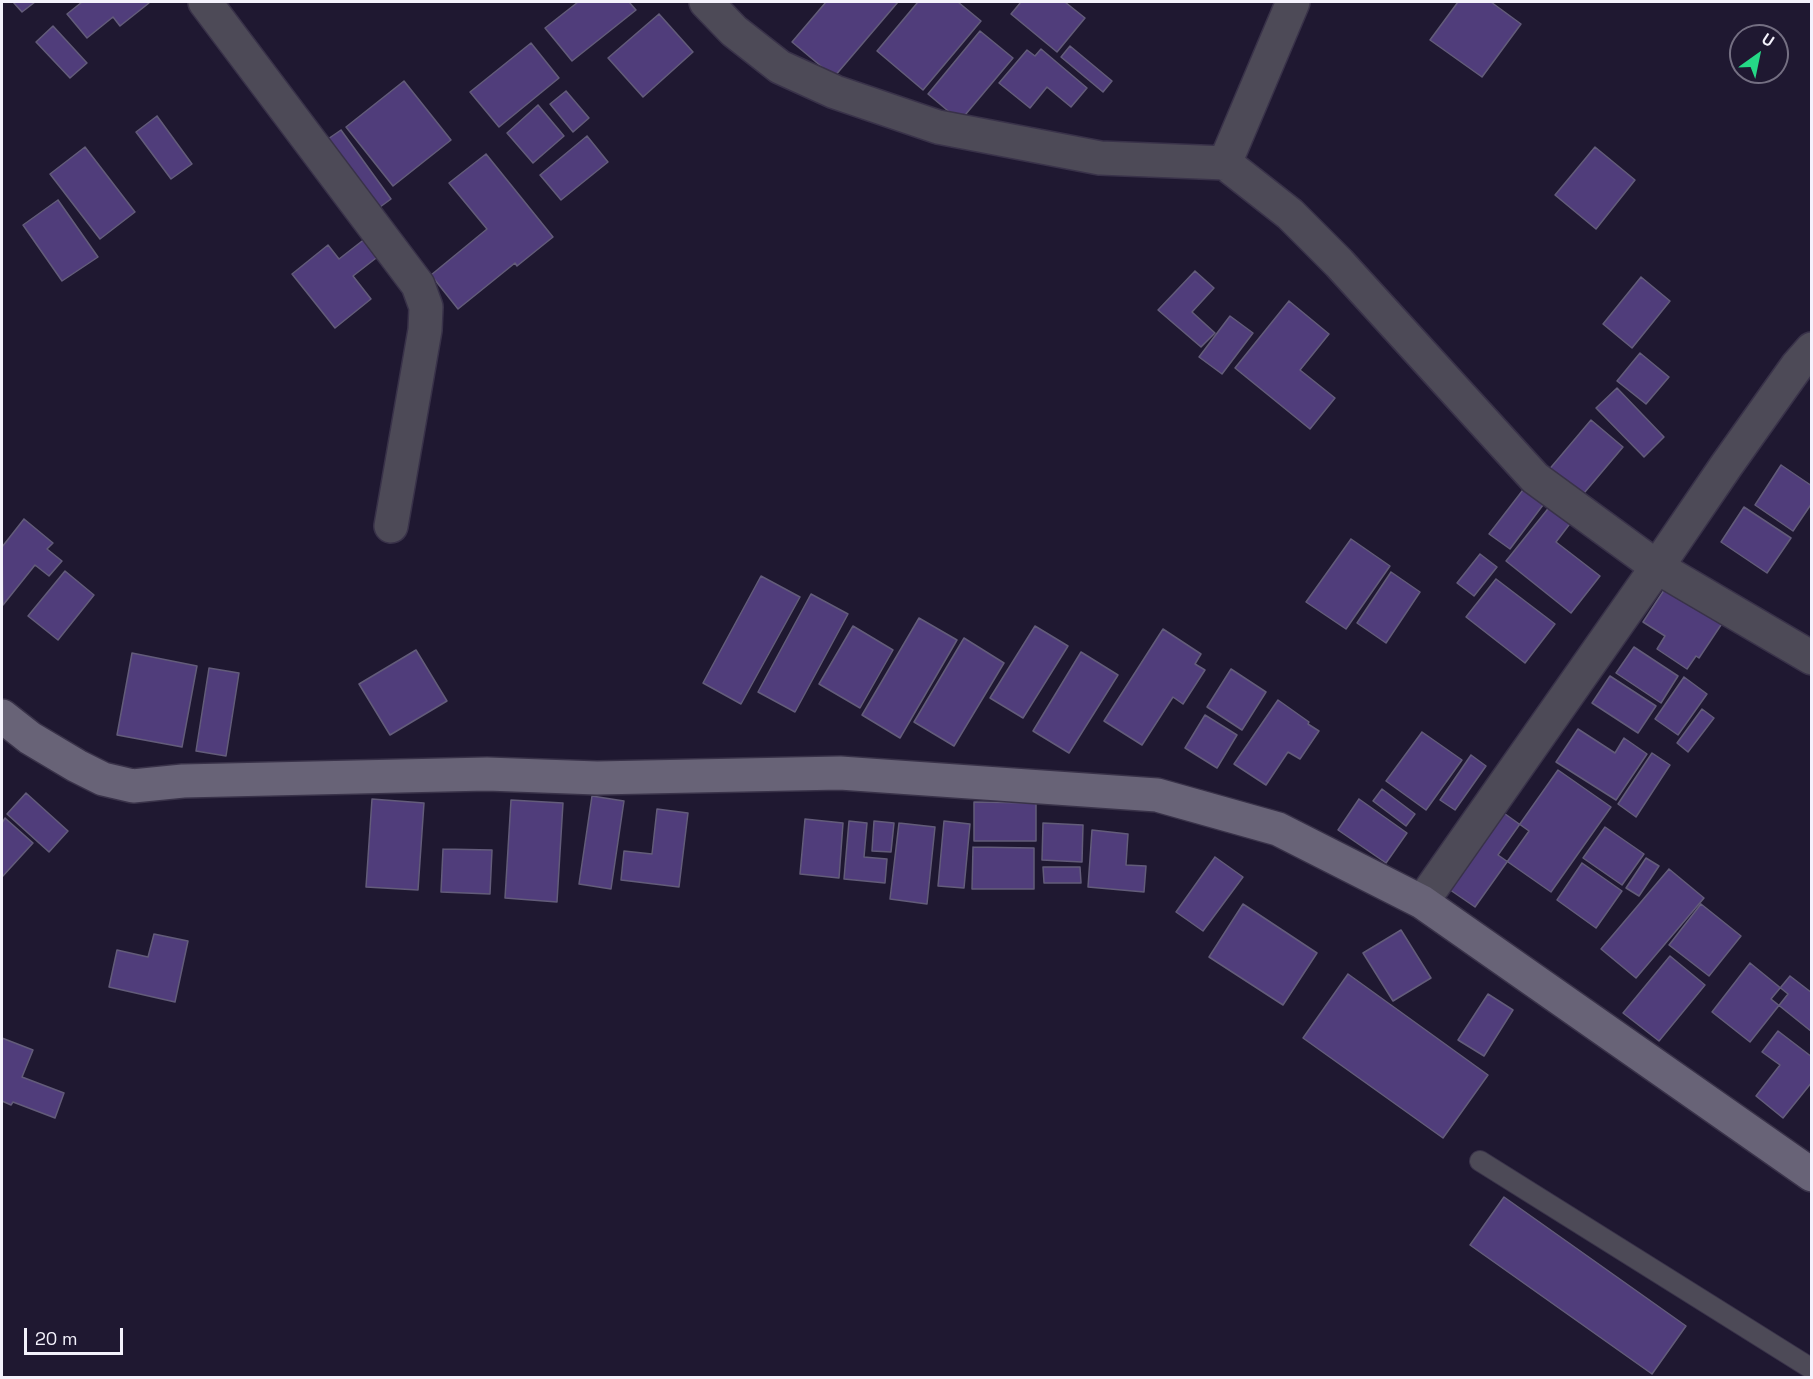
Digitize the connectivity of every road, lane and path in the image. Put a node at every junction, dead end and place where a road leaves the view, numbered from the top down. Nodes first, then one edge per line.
1 (205, 2) edge
2 (706, 2) edge
3 (1293, 2) edge
4 (1226, 163) junction
5 (1812, 349) edge
6 (391, 526) dead end
7 (1657, 567) junction
8 (1812, 658) edge
9 (2, 716) edge
10 (1422, 902) junction
11 (1480, 1161) dead end
12 (1812, 1175) edge
13 (1812, 1369) edge

1 - 6 street
2 - 4 street
3 - 4 street
4 - 7 street
5 - 7 street
7 - 8 street
7 - 10 street
9 - 10 street
10 - 12 street
11 - 13 lane

